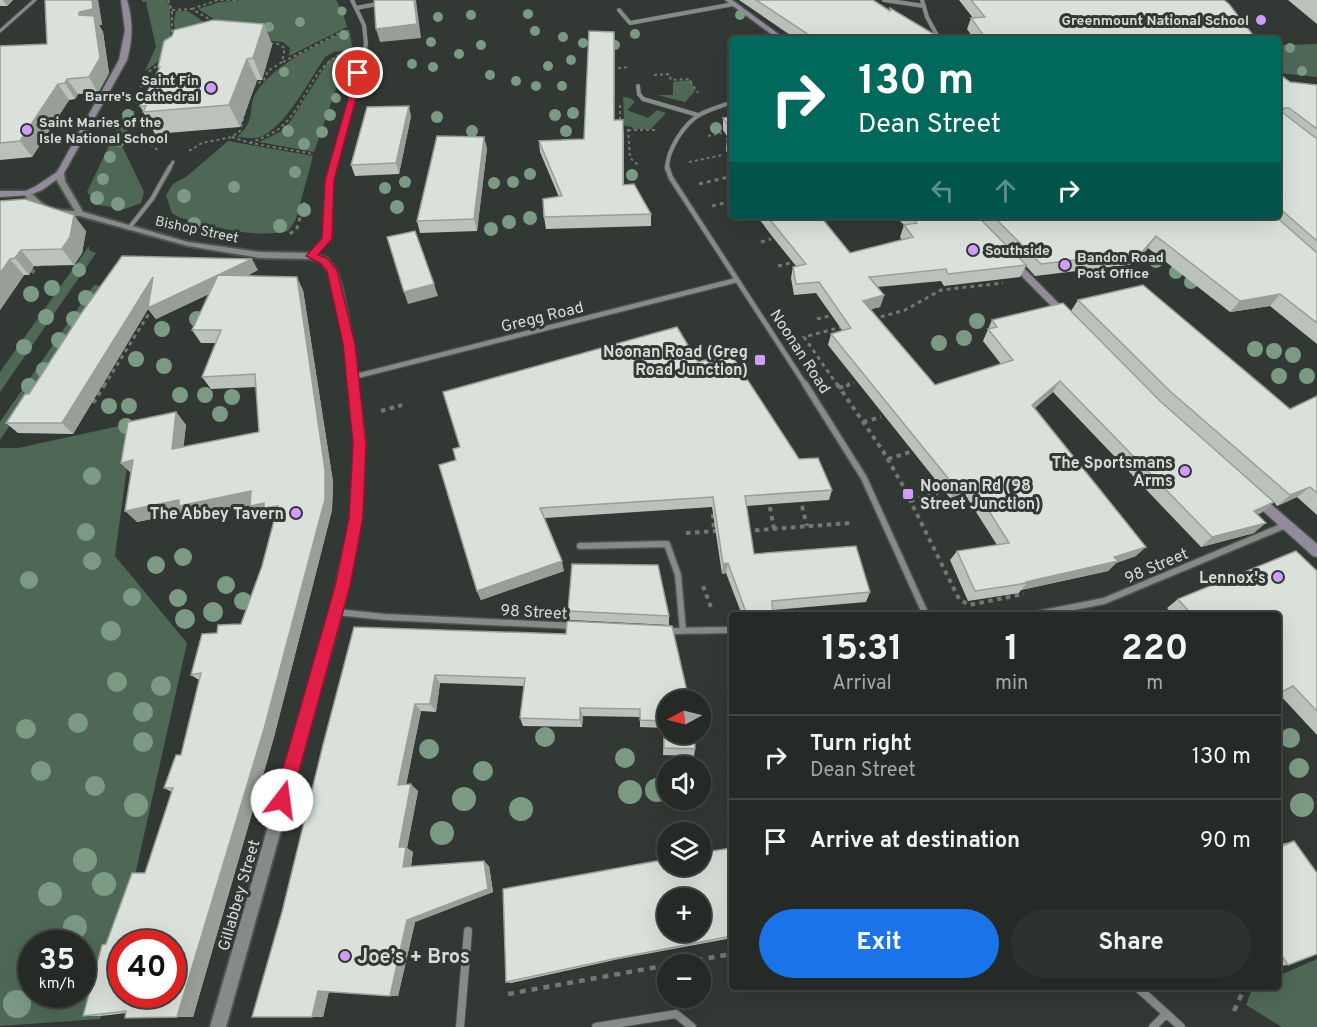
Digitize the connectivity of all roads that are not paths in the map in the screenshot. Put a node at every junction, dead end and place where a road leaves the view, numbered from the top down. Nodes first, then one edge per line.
1 (35, 0) edge
2 (124, 0) edge
3 (352, 0) edge
4 (398, 0) edge
5 (884, 0) edge
6 (922, 0) edge
7 (731, 2) edge
8 (924, 6) junction
9 (356, 8) junction
10 (619, 10) dead end
11 (0, 31) edge
12 (778, 36) edge
13 (938, 36) edge
14 (638, 86) dead end
15 (729, 103) edge
16 (698, 115) junction
17 (173, 162) road end
18 (60, 173) junction
19 (0, 194) edge
20 (27, 194) junction
21 (80, 214) junction
22 (129, 228) junction
23 (1001, 250) edge
24 (311, 256) junction
25 (737, 280) junction
26 (1078, 329) edge
27 (352, 376) junction
28 (1242, 486) edge
29 (1286, 525) junction
30 (580, 546) dead end
31 (1317, 552) edge
32 (336, 612) junction
33 (925, 612) edge
34 (1049, 612) edge
35 (587, 627) edge
36 (659, 630) edge
37 (729, 630) edge
38 (683, 631) junction
39 (468, 931) dead end
40 (1140, 990) edge
41 (1166, 1014) junction
42 (218, 1027) edge
43 (460, 1027) edge
44 (596, 1027) edge
45 (692, 1027) edge
46 (1153, 1027) edge
47 (1181, 1027) edge

1 - 11 lane
2 - 18 main road
3 - 9 street
4 - 9 street
5 - 8 street
6 - 8 street
7 - 10 street
7 - 12 main road
8 - 13 street
9 - 24 street
14 - 16 street
15 - 16 street, Noonan Road
16 - 25 street, Noonan Road
17 - 22 lane
18 - 20 main road
18 - 21 street
19 - 20 main road
20 - 21 street, Bishop Street
21 - 22 street, Bishop Street
22 - 24 street, Bishop Street
23 - 26 main road
24 - 27 street, Gillabbey Street
25 - 27 street, Gregg Road
25 - 33 street, Noonan Road
27 - 32 street, Gillabbey Street
28 - 29 main road
29 - 31 main road
29 - 34 street, 98 Street
30 - 38 street
32 - 35 street, 98 Street
32 - 42 street, Gillabbey Street
36 - 38 street
37 - 38 street
39 - 43 street
40 - 41 street
41 - 46 street
41 - 47 street
44 - 45 street

